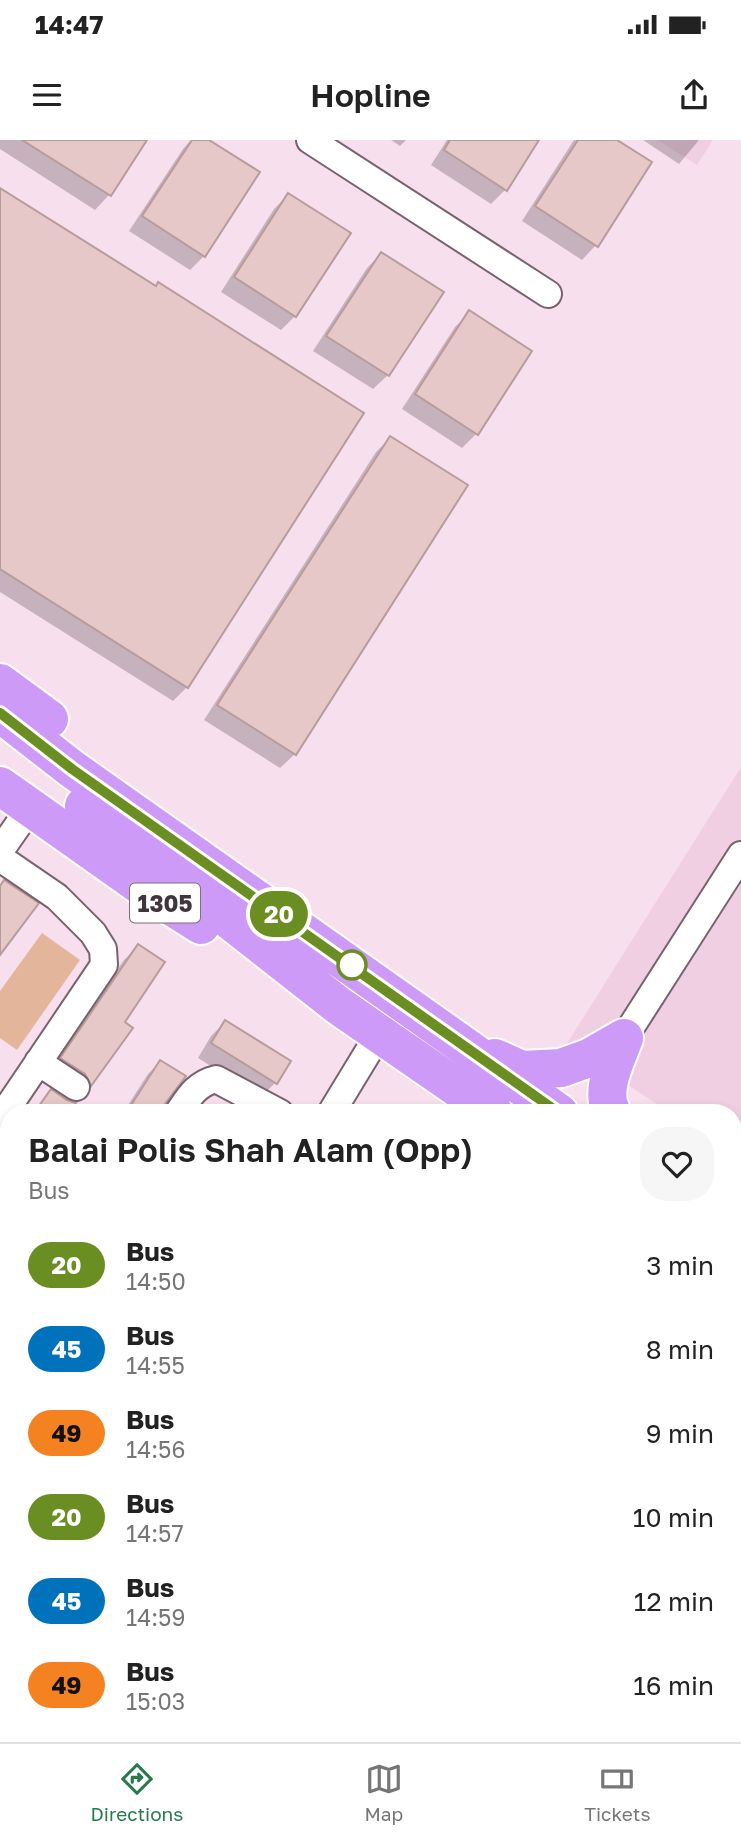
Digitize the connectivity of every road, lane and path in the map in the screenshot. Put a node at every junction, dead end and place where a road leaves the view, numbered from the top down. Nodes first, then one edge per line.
1 (310, 140) edge
2 (548, 294) dead end
3 (0, 682) edge
4 (0, 713) edge
5 (0, 742) edge
6 (0, 786) edge
7 (54, 788) junction
8 (0, 851) edge
9 (741, 855) edge
10 (0, 858) edge
11 (345, 960) junction
12 (379, 1034) junction
13 (624, 1038) junction
14 (461, 1042) junction
15 (38, 1062) junction
16 (422, 1063) junction
17 (76, 1087) dead end
18 (10, 1104) edge
19 (184, 1104) edge
20 (263, 1104) edge
21 (336, 1104) edge
22 (457, 1104) edge
23 (481, 1104) edge
24 (547, 1104) edge
25 (607, 1104) edge

1 - 2 street
3 - 11 highway
4 - 7 highway
5 - 7 highway
6 - 7 highway, 1305
7 - 8 street
7 - 11 highway
7 - 12 highway, 1305
9 - 13 street
10 - 15 street
11 - 14 highway
12 - 16 highway
12 - 21 street
13 - 14 highway
13 - 25 highway
14 - 24 highway
15 - 17 street
15 - 18 street
16 - 22 highway
16 - 23 highway
19 - 20 street

